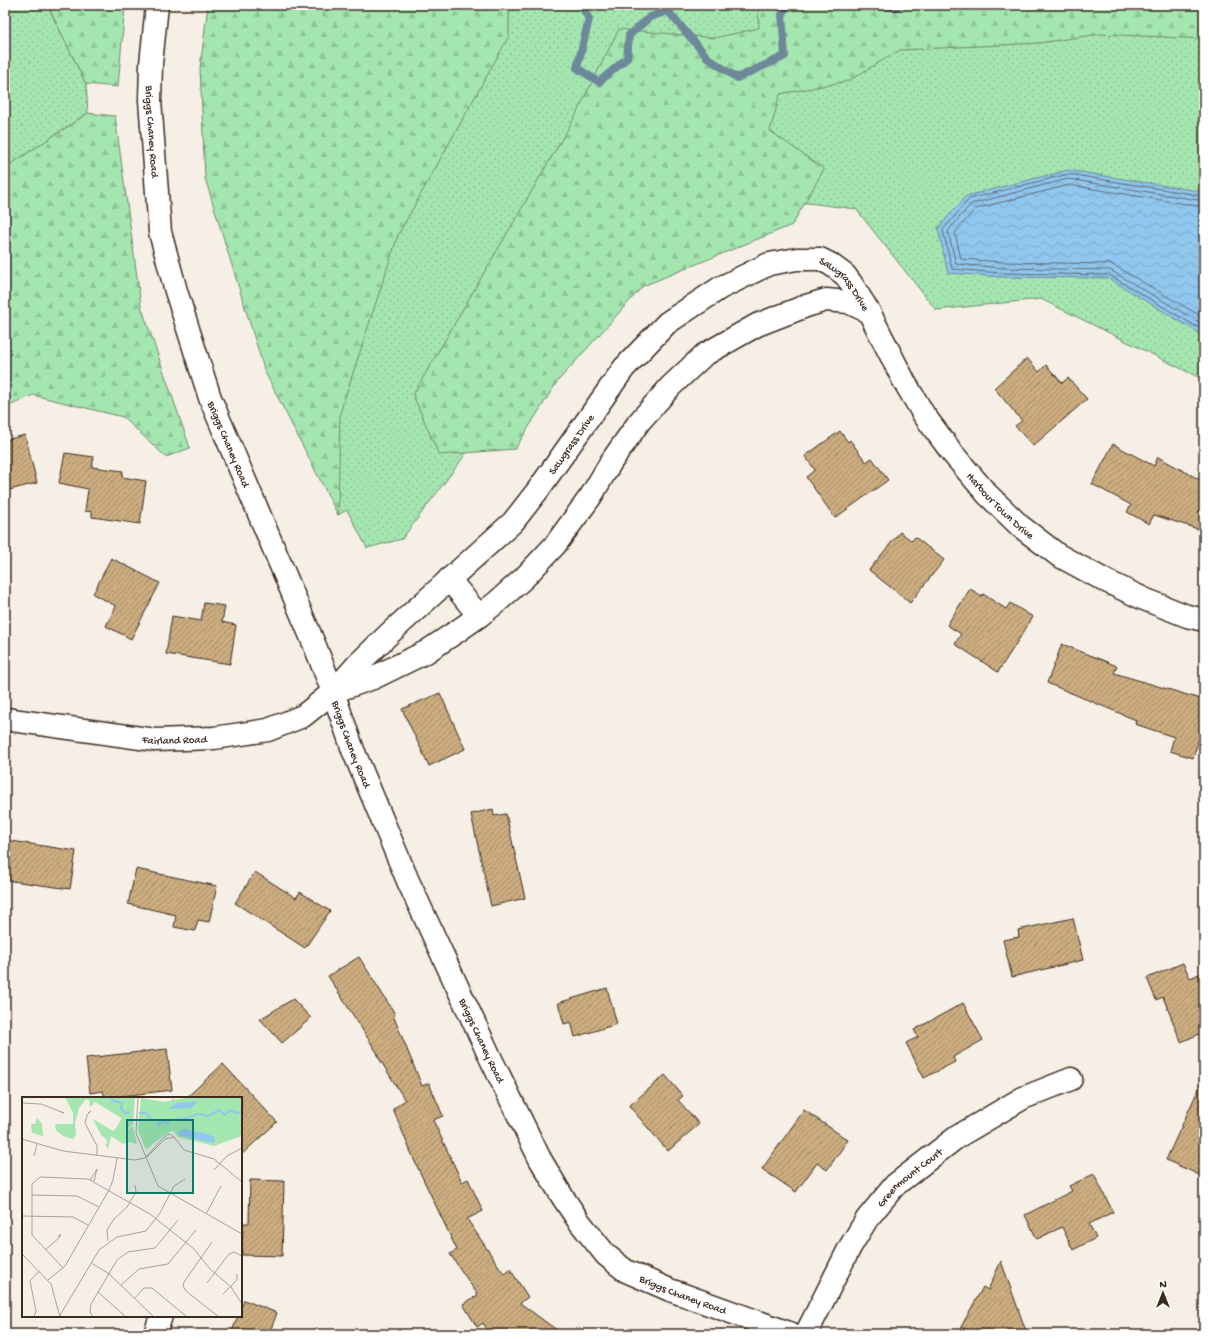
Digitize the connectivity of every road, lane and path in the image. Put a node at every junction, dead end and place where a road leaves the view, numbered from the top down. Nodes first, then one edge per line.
1 (157, 5) edge
2 (869, 312) junction
3 (449, 579) junction
4 (479, 616) junction
5 (1204, 620) edge
6 (333, 692) junction
7 (5, 719) edge
8 (1071, 1079) dead end
9 (161, 1317) edge
10 (155, 1334) edge
11 (792, 1334) edge
12 (806, 1334) edge

1 - 6 street, Briggs Chaney Road
2 - 3 street, Sawgrass Drive
2 - 4 street, Sawgrass Drive
2 - 5 street, Harbour Town Drive
3 - 4 street
3 - 6 street, Sawgrass Drive
4 - 6 street, Sawgrass Drive
6 - 7 street, Fairland Road
6 - 11 street, Briggs Chaney Road
8 - 12 street, Greenmount Court
9 - 10 street

